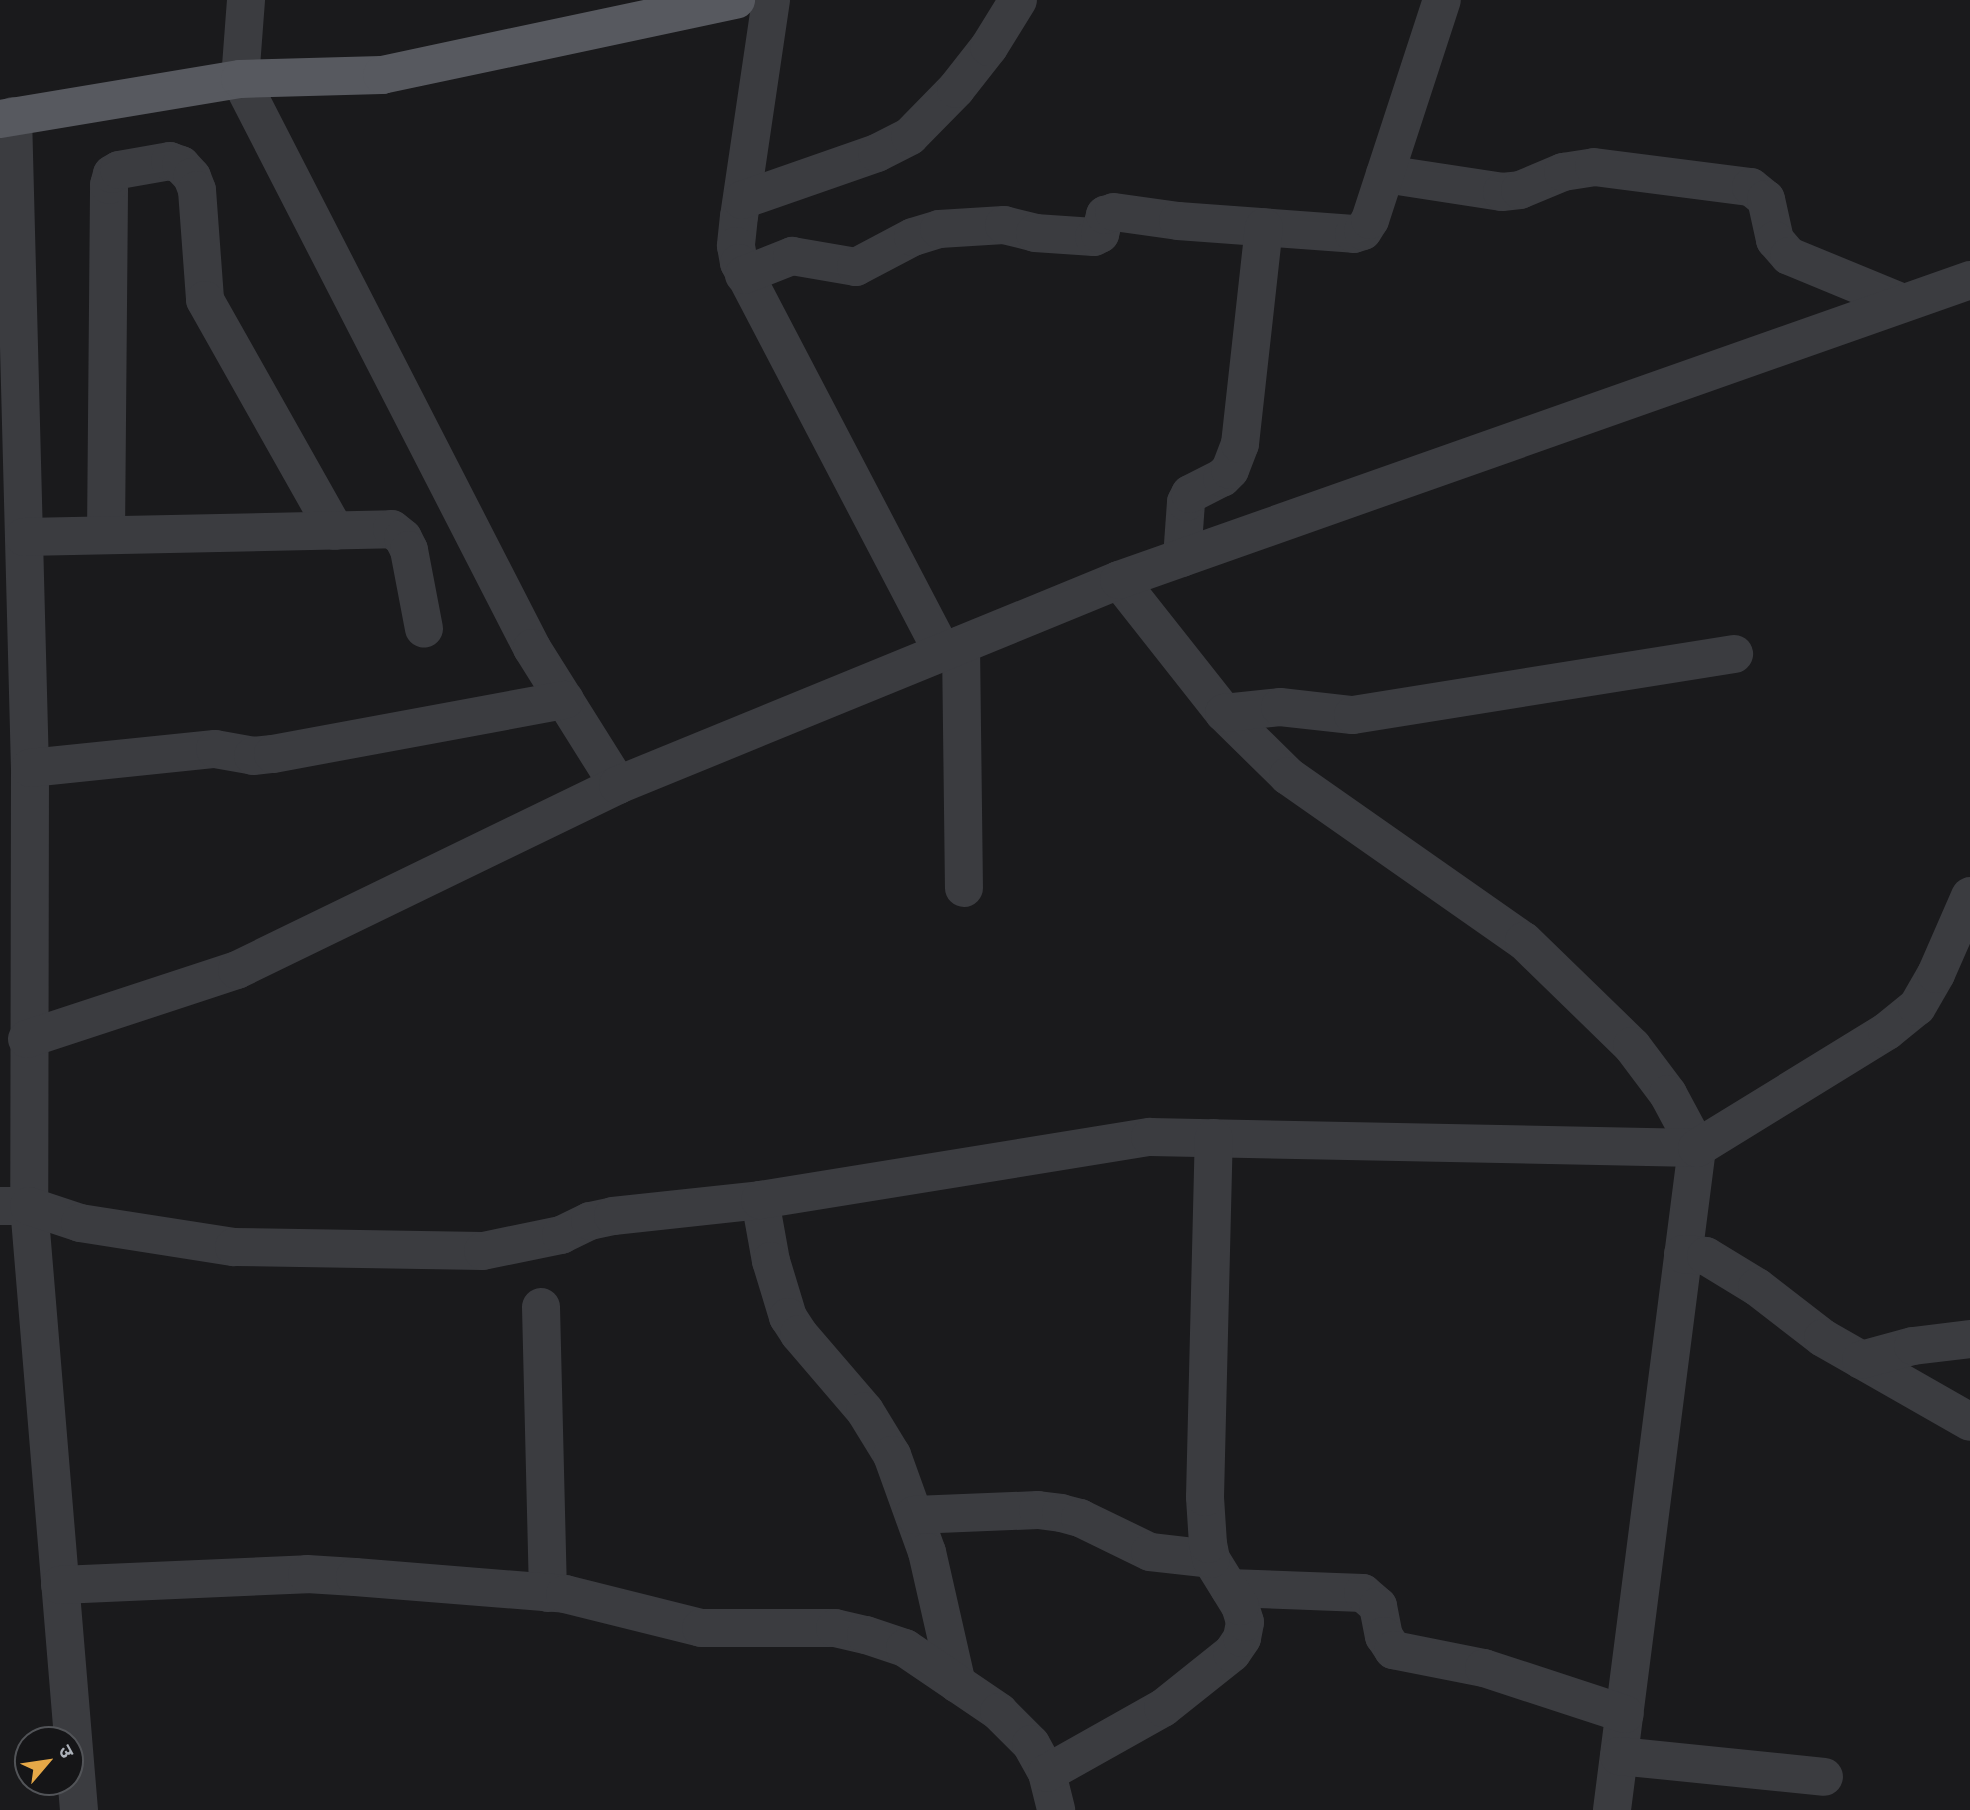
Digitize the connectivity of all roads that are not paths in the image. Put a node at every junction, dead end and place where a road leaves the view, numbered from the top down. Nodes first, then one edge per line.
1 (246, 0) edge
2 (736, 0) edge
3 (771, 0) edge
4 (1018, 0) edge
5 (1442, 0) edge
6 (655, 9) edge
7 (240, 79) junction
8 (7, 118) edge
9 (1385, 174) junction
10 (742, 200) junction
11 (1264, 228) junction
12 (744, 275) junction
13 (1970, 280) edge
14 (1903, 303) junction
15 (335, 531) junction
16 (106, 535) junction
17 (24, 537) junction
18 (1182, 558) junction
19 (1119, 580) junction
20 (424, 629) dead end
21 (951, 648) junction
22 (1734, 654) dead end
23 (565, 700) junction
24 (1224, 713) junction
25 (30, 768) junction
26 (618, 785) junction
27 (964, 888) dead end
28 (1970, 897) edge
29 (18, 1034) edge
30 (1214, 1138) junction
31 (1697, 1148) junction
32 (760, 1200) junction
33 (15, 1206) edge
34 (1683, 1254) junction
35 (541, 1307) dead end
36 (1970, 1339) edge
37 (1861, 1360) junction
38 (1970, 1422) edge
39 (914, 1515) junction
40 (1220, 1573) junction
41 (60, 1585) junction
42 (548, 1593) junction
43 (957, 1684) junction
44 (1625, 1714) junction
45 (1619, 1756) junction
46 (1047, 1773) junction
47 (1824, 1777) dead end
48 (79, 1810) edge
49 (1056, 1810) edge
50 (1612, 1810) edge

1 - 7 street
2 - 6 main road
3 - 10 street
4 - 10 street
5 - 9 street
6 - 7 main road
7 - 8 main road
7 - 23 street
8 - 17 street
9 - 11 street
9 - 14 street
10 - 12 street
11 - 12 street
11 - 18 street
12 - 21 street
13 - 14 street
14 - 18 street
15 - 16 street
15 - 16 street
15 - 20 street
16 - 17 street
17 - 25 street
18 - 19 street
19 - 21 street
19 - 24 street
21 - 26 street
21 - 27 street
22 - 24 street
23 - 25 street
23 - 26 street
24 - 31 street
25 - 29 street
26 - 29 street
28 - 31 street
29 - 33 street
30 - 31 street
30 - 32 street
30 - 40 street
31 - 34 street
32 - 33 street
32 - 39 street
33 - 41 street
34 - 37 street
34 - 44 street
35 - 42 street
36 - 37 street
37 - 38 street
39 - 40 street
39 - 43 street
40 - 44 street
40 - 46 street
41 - 42 street
41 - 48 street
42 - 43 street
43 - 46 street
44 - 45 street
45 - 47 street
45 - 50 street
46 - 49 street

